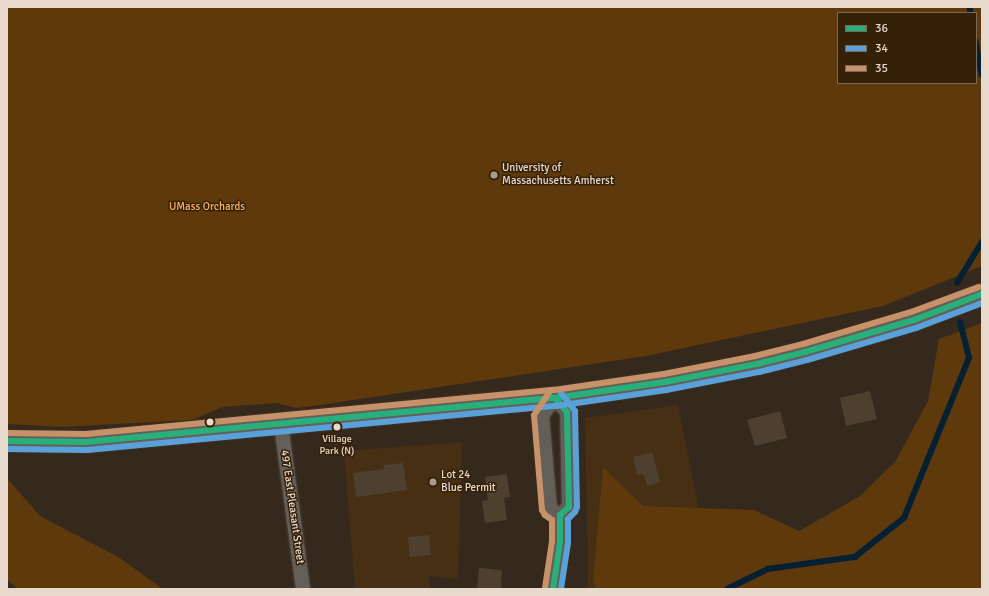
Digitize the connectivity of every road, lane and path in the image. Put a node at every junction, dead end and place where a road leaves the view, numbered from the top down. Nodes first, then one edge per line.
1 (982, 294) edge
2 (555, 398) junction
3 (281, 424) junction
4 (7, 441) edge
5 (560, 515) junction
6 (303, 589) edge
7 (553, 589) edge

1 - 2 main road
2 - 3 main road
2 - 5 street
2 - 5 street
3 - 4 main road
3 - 6 street, 497 East Pleasant Street
5 - 7 street

